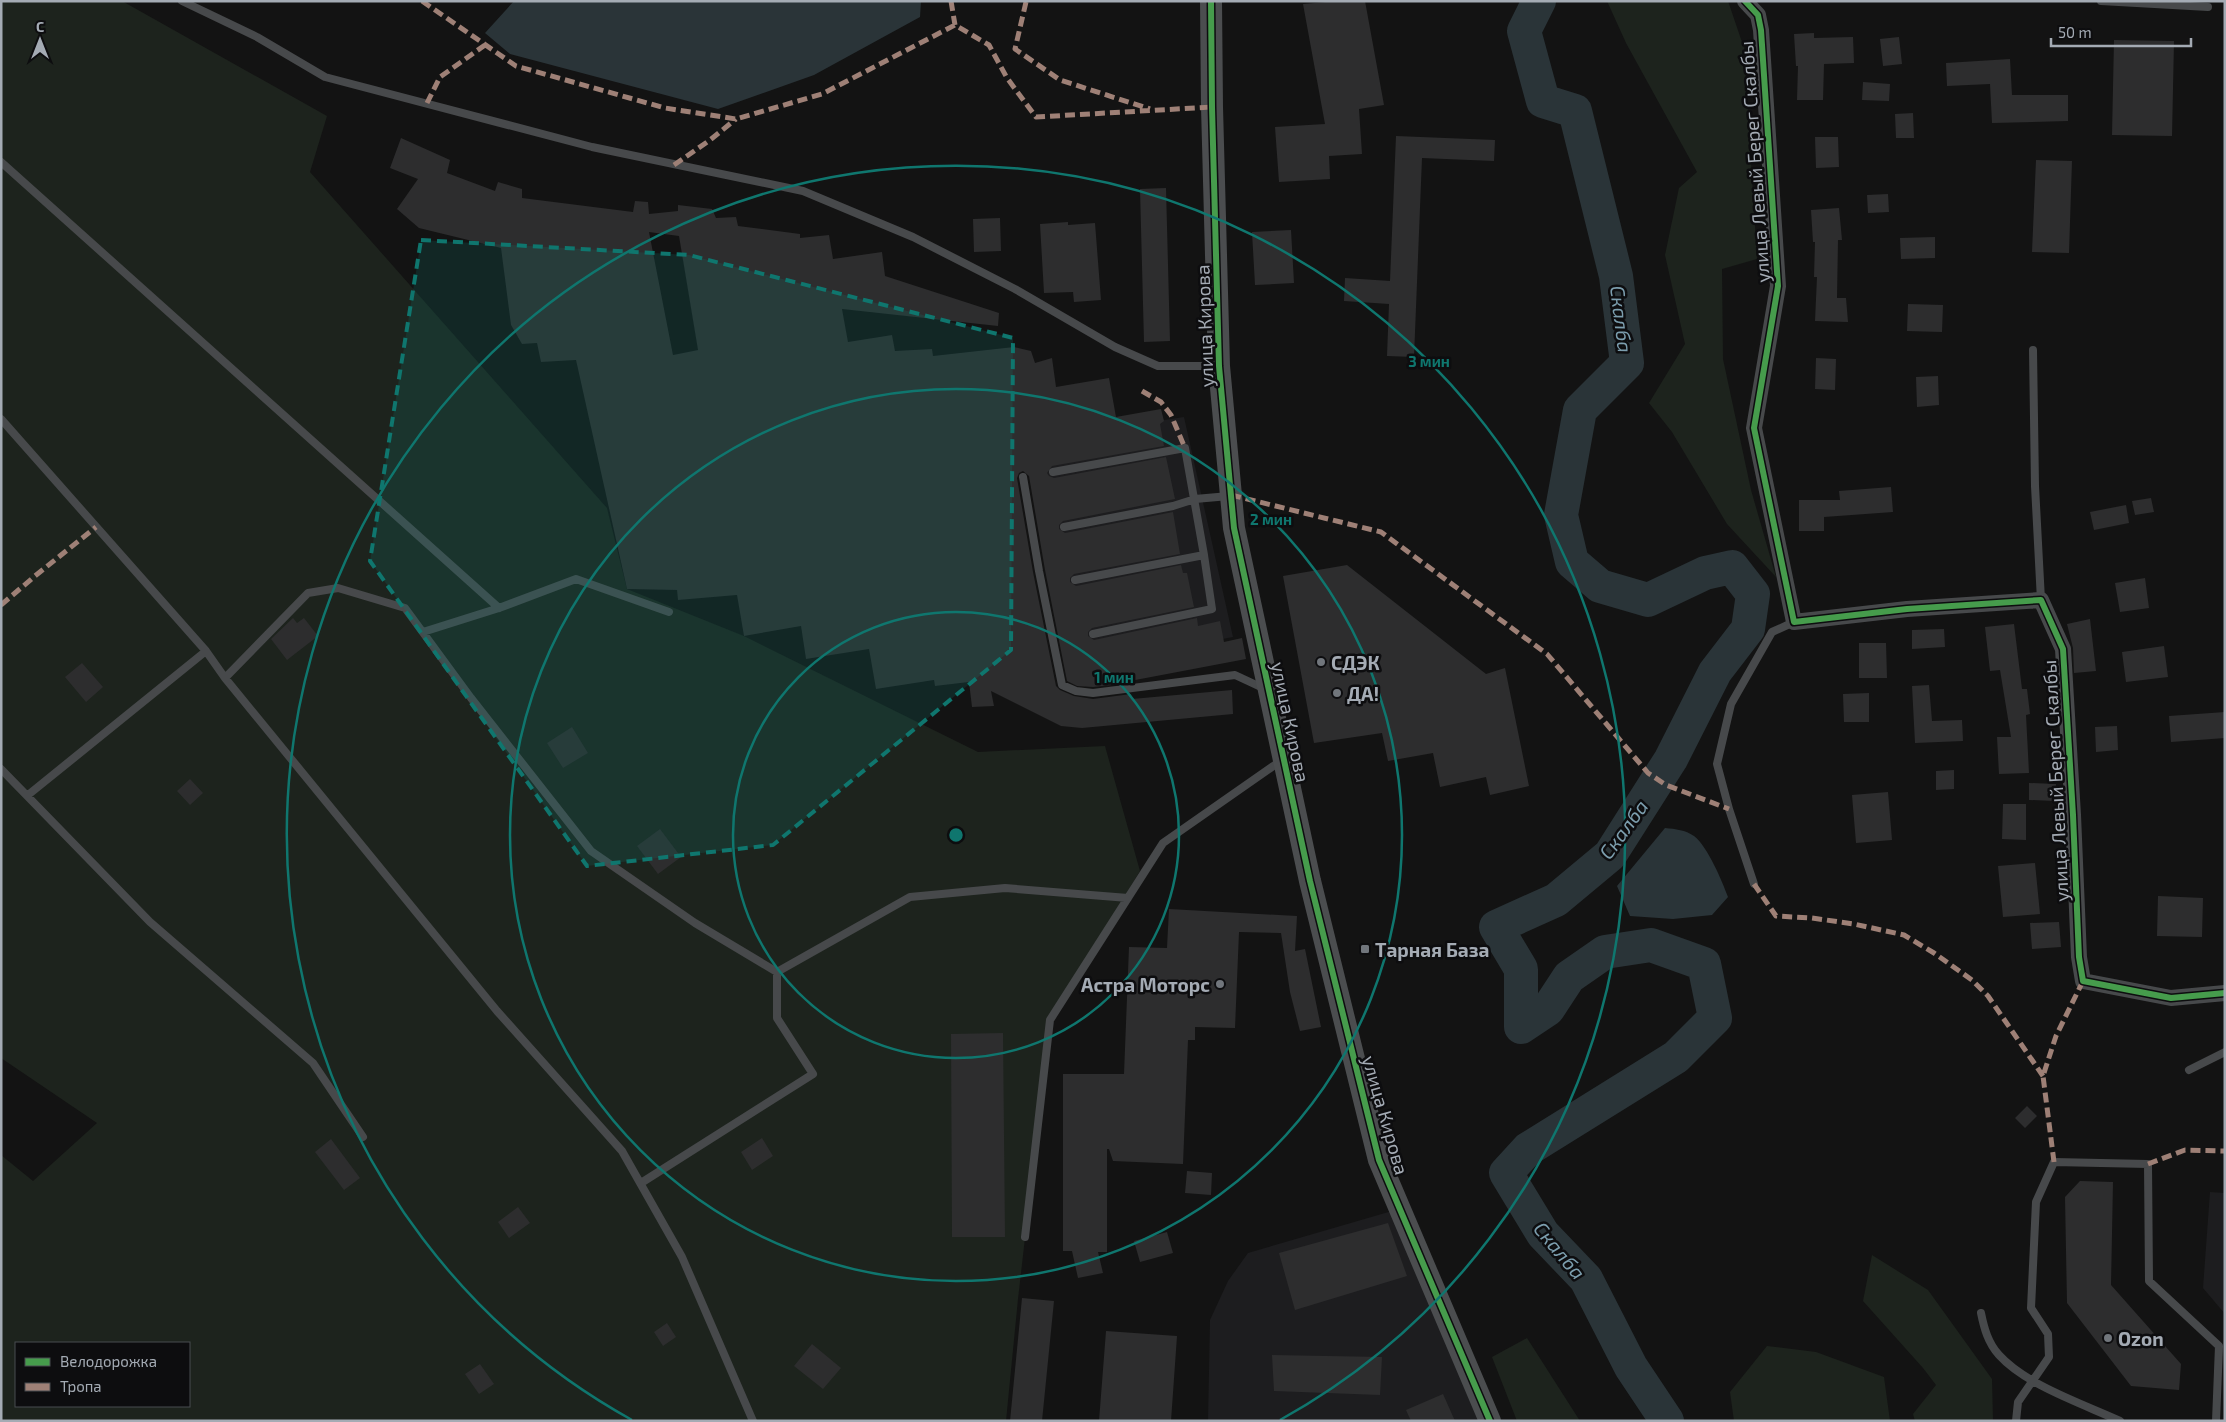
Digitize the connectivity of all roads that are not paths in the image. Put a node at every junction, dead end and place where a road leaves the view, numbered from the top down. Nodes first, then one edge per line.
1 (182, 1) edge
2 (1211, 1) edge
3 (1745, 1) edge
4 (2101, 1) edge
5 (2208, 7) dead end
6 (1, 162) edge
7 (2033, 350) dead end
8 (1219, 366) junction
9 (1, 419) edge
10 (1052, 472) dead end
11 (1023, 476) dead end
12 (1231, 496) junction
13 (1195, 499) junction
14 (1064, 527) dead end
15 (1204, 555) junction
16 (1075, 580) dead end
17 (2041, 600) junction
18 (499, 608) junction
19 (669, 612) dead end
20 (1794, 622) junction
21 (423, 632) junction
22 (1093, 634) dead end
23 (206, 651) junction
24 (225, 678) junction
25 (1269, 691) junction
26 (1284, 758) junction
27 (1, 769) edge
28 (28, 795) junction
29 (1754, 884) dead end
30 (1128, 898) junction
31 (777, 972) junction
32 (2225, 993) edge
33 (2225, 1052) edge
34 (2189, 1070) dead end
35 (363, 1137) dead end
36 (641, 1183) junction
37 (1025, 1236) dead end
38 (1981, 1313) dead end
39 (2031, 1380) junction
40 (753, 1421) edge
41 (1490, 1421) edge
42 (2016, 1421) edge
43 (2120, 1421) edge
44 (2216, 1421) edge

1 - 8 lane
2 - 8 street, улица Кирова
3 - 20 street, улица Левый Берег Скалбы
4 - 5 lane
6 - 18 lane
7 - 17 lane
8 - 12 street, улица Кирова
9 - 23 lane
10 - 13 lane
11 - 25 lane
12 - 13 lane
12 - 25 street, улица Кирова
13 - 14 lane
13 - 15 lane
15 - 16 lane
15 - 22 lane
17 - 20 street
17 - 32 street, улица Левый Берег Скалбы
18 - 19 lane
18 - 21 lane
20 - 29 lane
21 - 24 lane
21 - 31 lane
23 - 24 lane
23 - 28 lane
24 - 36 lane
25 - 26 street, улица Кирова
26 - 30 lane
26 - 41 street, улица Кирова
27 - 28 lane
28 - 35 lane
30 - 31 lane
30 - 37 lane
31 - 36 lane
33 - 34 lane
36 - 40 lane
38 - 39 lane
39 - 42 lane
39 - 43 lane
39 - 44 lane

